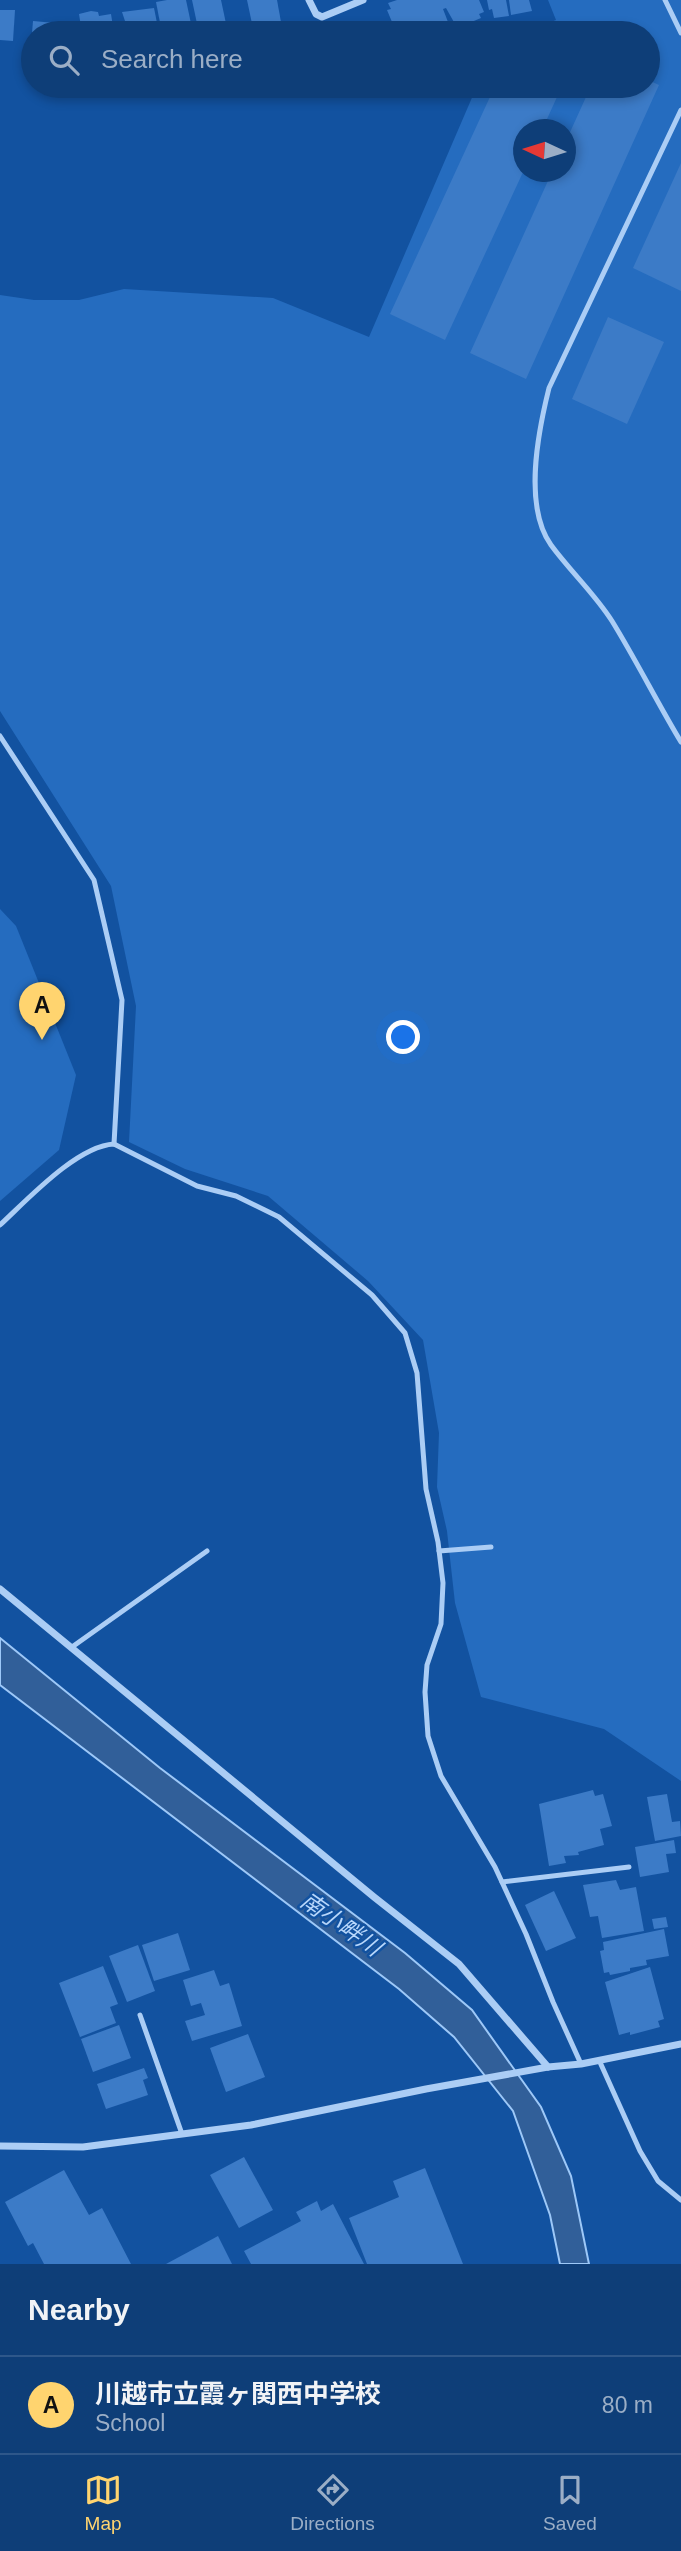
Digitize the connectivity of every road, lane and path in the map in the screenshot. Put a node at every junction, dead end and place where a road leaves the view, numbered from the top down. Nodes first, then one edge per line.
1 (309, 0) edge
2 (363, 0) edge
3 (665, 0) edge
4 (681, 33) edge
5 (681, 110) edge
6 (0, 736) edge
7 (681, 742) edge
8 (114, 1144) junction
9 (0, 1224) edge
10 (491, 1547) dead end
11 (207, 1551) dead end
12 (439, 1551) junction
13 (0, 1589) edge
14 (72, 1647) junction
15 (629, 1867) dead end
16 (502, 1882) junction
17 (140, 2015) dead end
18 (681, 2044) edge
19 (599, 2060) junction
20 (581, 2064) junction
21 (548, 2067) junction
22 (182, 2134) junction
23 (0, 2146) edge
24 (681, 2200) edge

1 - 2 street
3 - 4 lane
5 - 7 lane
6 - 8 lane
8 - 9 lane
8 - 12 lane
10 - 12 lane
11 - 14 lane
12 - 16 lane
13 - 14 street
14 - 21 street
15 - 16 lane
16 - 20 lane
17 - 22 lane
18 - 19 street
19 - 20 street
19 - 24 lane
20 - 21 street
21 - 22 street
22 - 23 street

